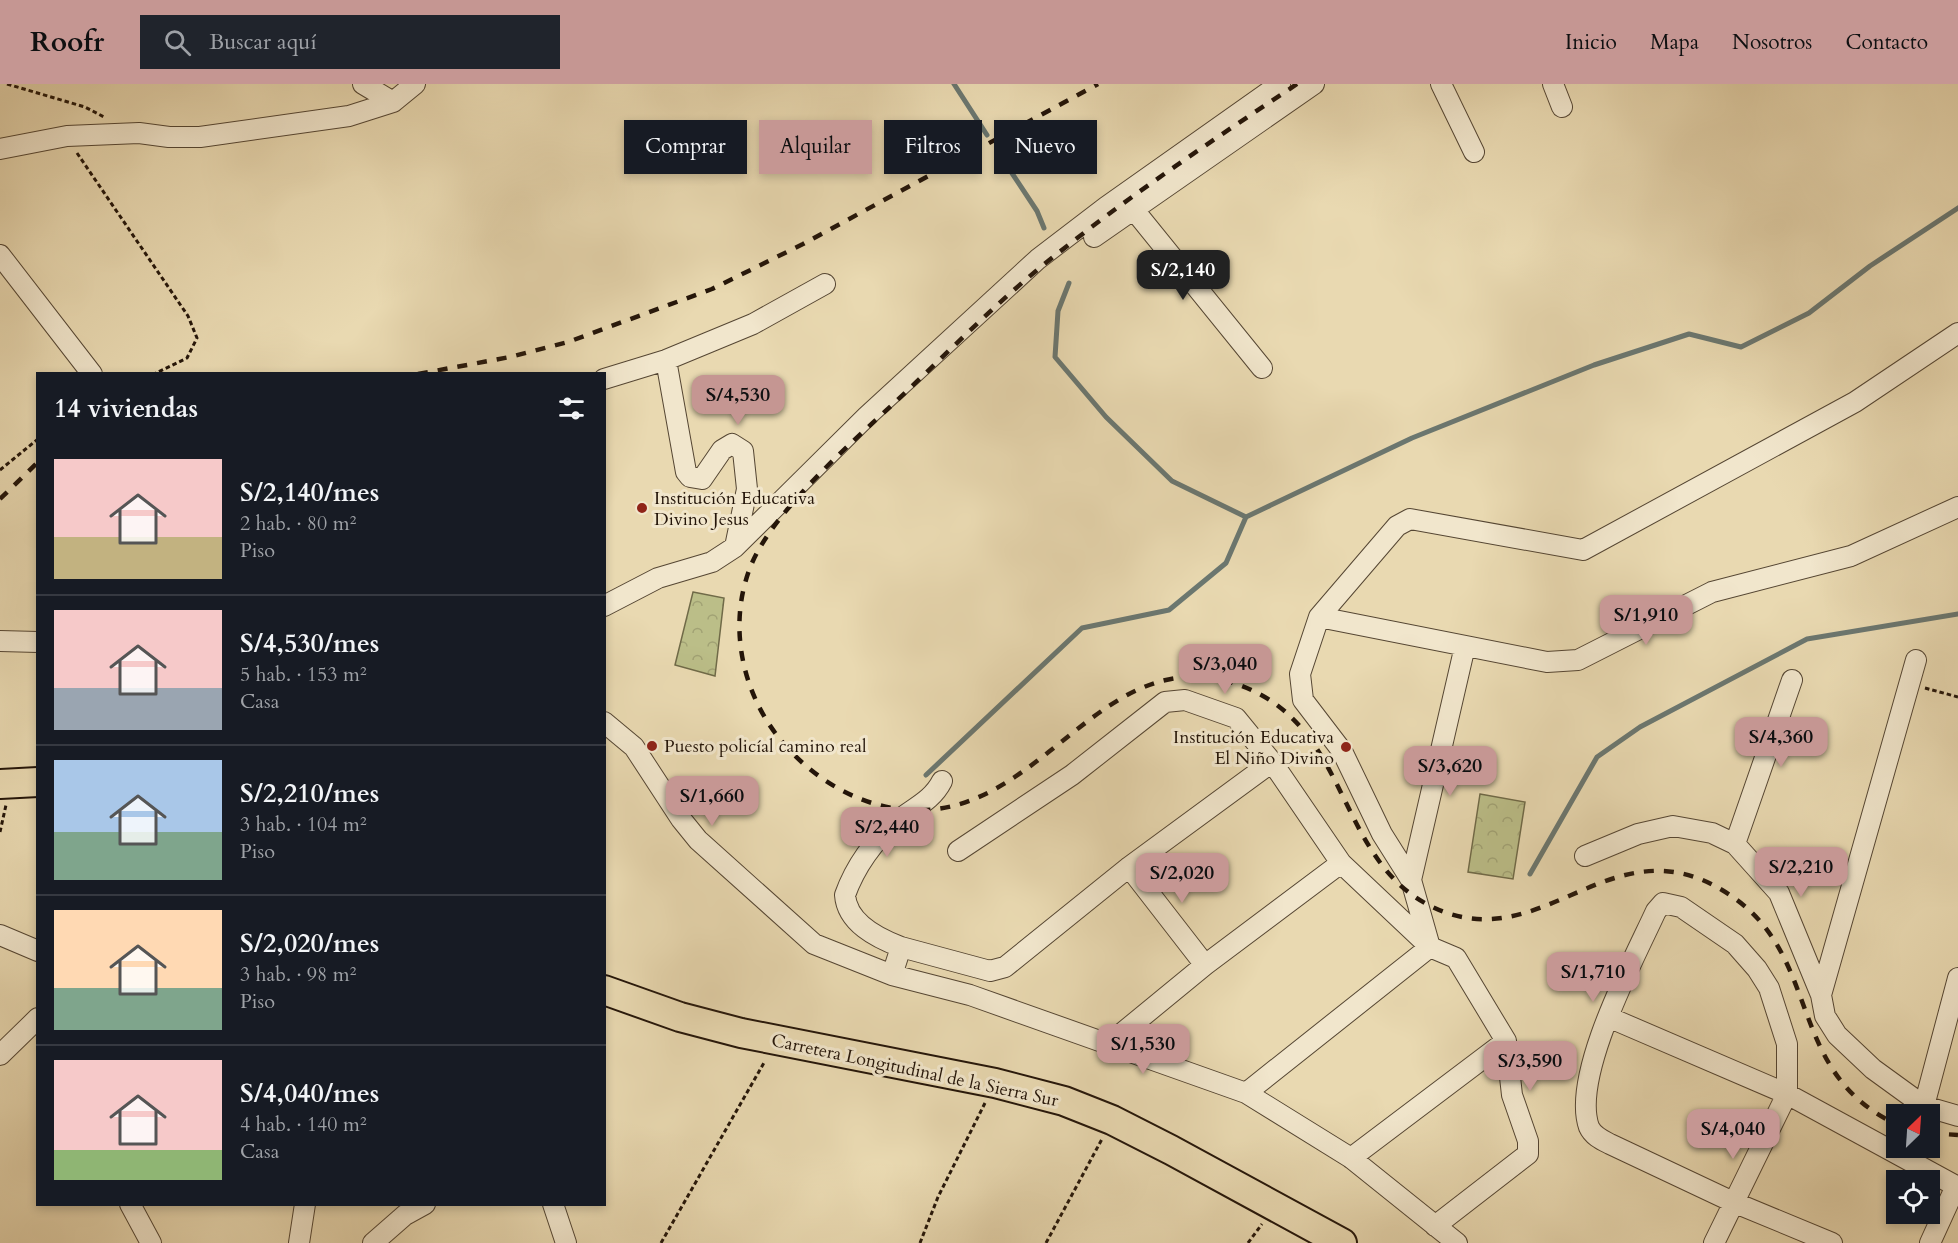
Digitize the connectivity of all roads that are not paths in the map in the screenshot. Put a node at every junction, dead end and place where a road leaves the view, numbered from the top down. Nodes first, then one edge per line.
1 (363, 84) edge
2 (415, 84) edge
3 (1280, 84) edge
4 (1314, 84) edge
5 (1441, 84) edge
6 (1553, 84) edge
7 (393, 102) junction
8 (1562, 107) dead end
9 (0, 149) edge
10 (1474, 152) dead end
11 (1106, 207) junction
12 (1129, 214) junction
13 (1094, 237) dead end
14 (0, 255) edge
15 (825, 284) dead end
16 (1958, 333) edge
17 (666, 360) junction
18 (1262, 368) dead end
19 (87, 371) edge
20 (606, 378) edge
21 (1958, 507) edge
22 (735, 547) junction
23 (606, 605) edge
24 (1319, 617) junction
25 (0, 641) edge
26 (36, 642) edge
27 (1465, 646) junction
28 (1916, 660) dead end
29 (1791, 680) dead end
30 (606, 724) edge
31 (1272, 762) junction
32 (942, 781) dead end
33 (36, 782) edge
34 (5, 784) edge
35 (1736, 844) junction
36 (958, 851) dead end
37 (1585, 856) dead end
38 (1341, 863) junction
39 (1129, 867) junction
40 (1412, 880) junction
41 (0, 935) edge
42 (901, 947) junction
43 (1430, 948) junction
44 (36, 950) edge
45 (1205, 965) junction
46 (892, 975) junction
47 (1958, 978) edge
48 (606, 991) edge
49 (1821, 995) junction
50 (1608, 1017) junction
51 (36, 1020) edge
52 (1506, 1041) junction
53 (1110, 1043) junction
54 (0, 1055) edge
55 (1246, 1093) junction
56 (1787, 1094) junction
57 (1921, 1104) edge
58 (1925, 1104) edge
59 (1940, 1111) edge
60 (1958, 1116) edge
61 (1351, 1158) junction
62 (1957, 1185) edge
63 (1733, 1202) junction
64 (131, 1206) edge
65 (305, 1206) edge
66 (421, 1206) edge
67 (554, 1206) edge
68 (1435, 1226) junction
69 (151, 1243) edge
70 (299, 1243) edge
71 (373, 1243) edge
72 (566, 1243) edge
73 (1342, 1243) edge
74 (1457, 1243) edge
75 (1714, 1243) edge
76 (1832, 1243) edge
77 (1930, 1243) edge

1 - 7 street
2 - 7 street
3 - 11 street
4 - 12 street
5 - 10 street
6 - 8 street
7 - 9 street
11 - 12 street
11 - 22 street
12 - 13 street
12 - 18 street
14 - 19 street
15 - 17 street
16 - 24 street
17 - 20 street
17 - 22 street
21 - 27 street
22 - 23 street
24 - 27 street
24 - 40 street
25 - 26 street
27 - 40 street
28 - 49 street
29 - 35 street
30 - 46 street
31 - 36 street
31 - 38 street
31 - 39 street
32 - 42 street
33 - 34 highway
35 - 37 street
35 - 49 street
38 - 43 street
38 - 45 street
39 - 42 street
39 - 45 street
40 - 43 street
41 - 44 street
42 - 46 street
43 - 52 street
43 - 55 street
45 - 53 street
46 - 53 street
47 - 58 street
48 - 73 highway, Carretera Longitudinal de la Sierra Sur
49 - 57 street
50 - 56 street
50 - 56 street
50 - 63 street
51 - 54 street
52 - 61 street
52 - 68 street
53 - 55 street
55 - 61 street
56 - 62 street
56 - 63 street
59 - 60 street
61 - 68 street
62 - 77 street
63 - 75 street
63 - 76 street
64 - 69 street
65 - 70 street
66 - 71 street
67 - 72 street
68 - 74 street

